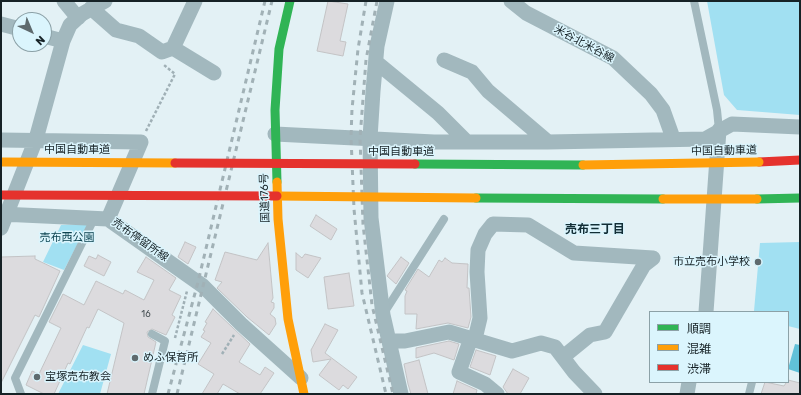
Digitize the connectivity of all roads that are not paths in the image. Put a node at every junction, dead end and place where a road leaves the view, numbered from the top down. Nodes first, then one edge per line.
1 (64, 1) edge
2 (105, 1) edge
3 (195, 1) edge
4 (290, 1) edge
5 (387, 1) edge
6 (511, 1) edge
7 (694, 1) edge
8 (92, 8) junction
9 (78, 18) junction
10 (1, 24) edge
11 (12, 27) edge
12 (52, 38) edge
13 (63, 41) junction
14 (168, 50) junction
15 (444, 60) dead end
16 (376, 62) junction
17 (214, 74) dead end
18 (800, 127) edge
19 (719, 130) junction
20 (275, 134) junction
21 (370, 138) junction
22 (673, 138) junction
23 (36, 139) junction
24 (1, 140) edge
25 (465, 140) junction
26 (548, 142) junction
27 (800, 160) edge
28 (1, 162) edge
29 (1, 195) edge
30 (800, 198) edge
31 (102, 218) junction
32 (3, 219) edge
33 (444, 219) dead end
34 (706, 311) edge
35 (383, 315) junction
36 (152, 334) dead end
37 (473, 339) junction
38 (389, 342) junction
39 (562, 357) junction
40 (301, 378) junction
41 (689, 383) edge
42 (752, 383) edge
43 (21, 394) edge
44 (152, 394) edge
45 (304, 394) edge
46 (401, 394) edge
47 (497, 394) edge
48 (594, 394) edge
49 (687, 394) edge
50 (749, 394) edge

1 - 9 street
2 - 8 street
3 - 14 street
4 - 20 highway, 国道176号
5 - 16 street
6 - 22 street, 米谷北米谷線
7 - 19 lane
8 - 9 street
8 - 14 street
9 - 13 street
10 - 11 street
12 - 13 street
13 - 23 street
14 - 17 street
15 - 26 street
16 - 21 street
16 - 25 street
18 - 19 street
19 - 22 street
19 - 34 street
20 - 21 street
20 - 40 highway, 国道176号
21 - 25 street
21 - 35 street
22 - 26 street
23 - 24 street
23 - 31 street, 売布停留所線
23 - 32 street
25 - 26 street
27 - 28 highway, 中国自動車道, bridge
29 - 30 highway, bridge
31 - 32 street
31 - 40 street, 売布停留所線
31 - 43 lane
33 - 35 lane
35 - 38 street
36 - 44 lane
37 - 38 street
37 - 39 street
37 - 39 street
37 - 47 street
38 - 46 street
39 - 48 street
40 - 45 highway, 国道176号
41 - 49 street
42 - 50 lane

